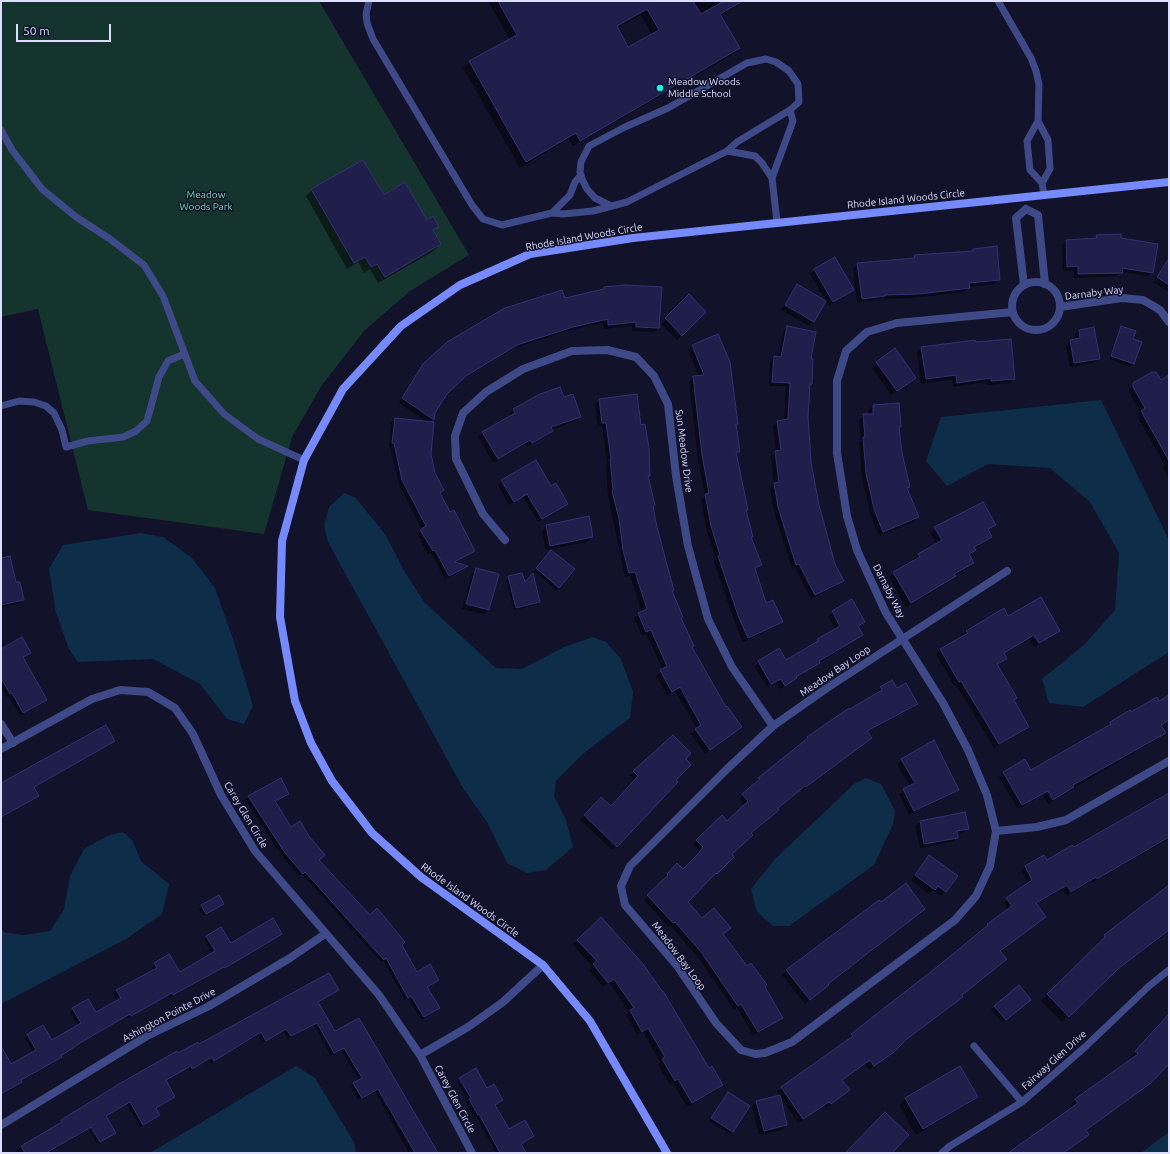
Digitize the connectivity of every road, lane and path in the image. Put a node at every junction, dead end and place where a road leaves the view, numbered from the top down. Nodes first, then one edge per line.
1 (369, 1) edge
2 (998, 1) edge
3 (790, 110) junction
4 (1038, 121) junction
5 (1, 130) edge
6 (727, 151) junction
7 (581, 175) junction
8 (772, 178) junction
9 (1042, 182) junction
10 (1169, 182) edge
11 (1044, 195) junction
12 (1024, 197) junction
13 (611, 206) junction
14 (1026, 209) junction
15 (552, 213) junction
16 (777, 222) junction
17 (1045, 284) junction
18 (1024, 285) junction
19 (1060, 307) junction
20 (1013, 312) junction
21 (1169, 322) edge
22 (184, 354) junction
23 (1, 406) edge
24 (304, 460) junction
25 (505, 540) dead end
26 (1007, 571) dead end
27 (903, 638) junction
28 (1, 724) edge
29 (773, 726) junction
30 (13, 743) junction
31 (1, 749) edge
32 (1169, 761) edge
33 (996, 831) junction
34 (325, 934) junction
35 (542, 965) junction
36 (1169, 970) edge
37 (974, 1046) dead end
38 (420, 1055) junction
39 (1022, 1102) junction
40 (1, 1125) edge
41 (472, 1153) edge
42 (667, 1153) edge
43 (942, 1153) edge

1 - 15 lane
2 - 4 lane
3 - 6 lane
3 - 7 lane
3 - 8 lane
4 - 9 lane
4 - 9 lane
5 - 22 lane
6 - 8 lane
6 - 13 lane
7 - 13 lane
7 - 15 lane
8 - 16 lane
9 - 11 lane
10 - 11 street, Rhode Island Woods Circle
11 - 12 street, Rhode Island Woods Circle
12 - 14 street
12 - 16 street, Rhode Island Woods Circle
13 - 15 lane
14 - 17 street
14 - 18 street
16 - 24 street, Rhode Island Woods Circle
17 - 18 street
17 - 19 street, Darnaby Way
18 - 20 street
19 - 20 street, Darnaby Way
19 - 21 street, Darnaby Way
20 - 27 street, Darnaby Way
22 - 23 lane
22 - 24 lane
24 - 35 street, Rhode Island Woods Circle
25 - 29 street, Sun Meadow Drive
26 - 27 street, Meadow Bay Loop
27 - 29 street, Meadow Bay Loop
27 - 33 street, Darnaby Way
28 - 30 street
29 - 33 street, Meadow Bay Loop
30 - 31 street, Carey Glen Circle
30 - 34 street, Carey Glen Circle
32 - 33 street
34 - 38 street, Carey Glen Circle
34 - 40 street, Ashington Pointe Drive
35 - 38 street
35 - 42 street, Rhode Island Woods Circle
36 - 39 lane, Fairway Glen Drive
37 - 39 lane
38 - 41 street, Carey Glen Circle
39 - 43 lane, Fairway Glen Drive

